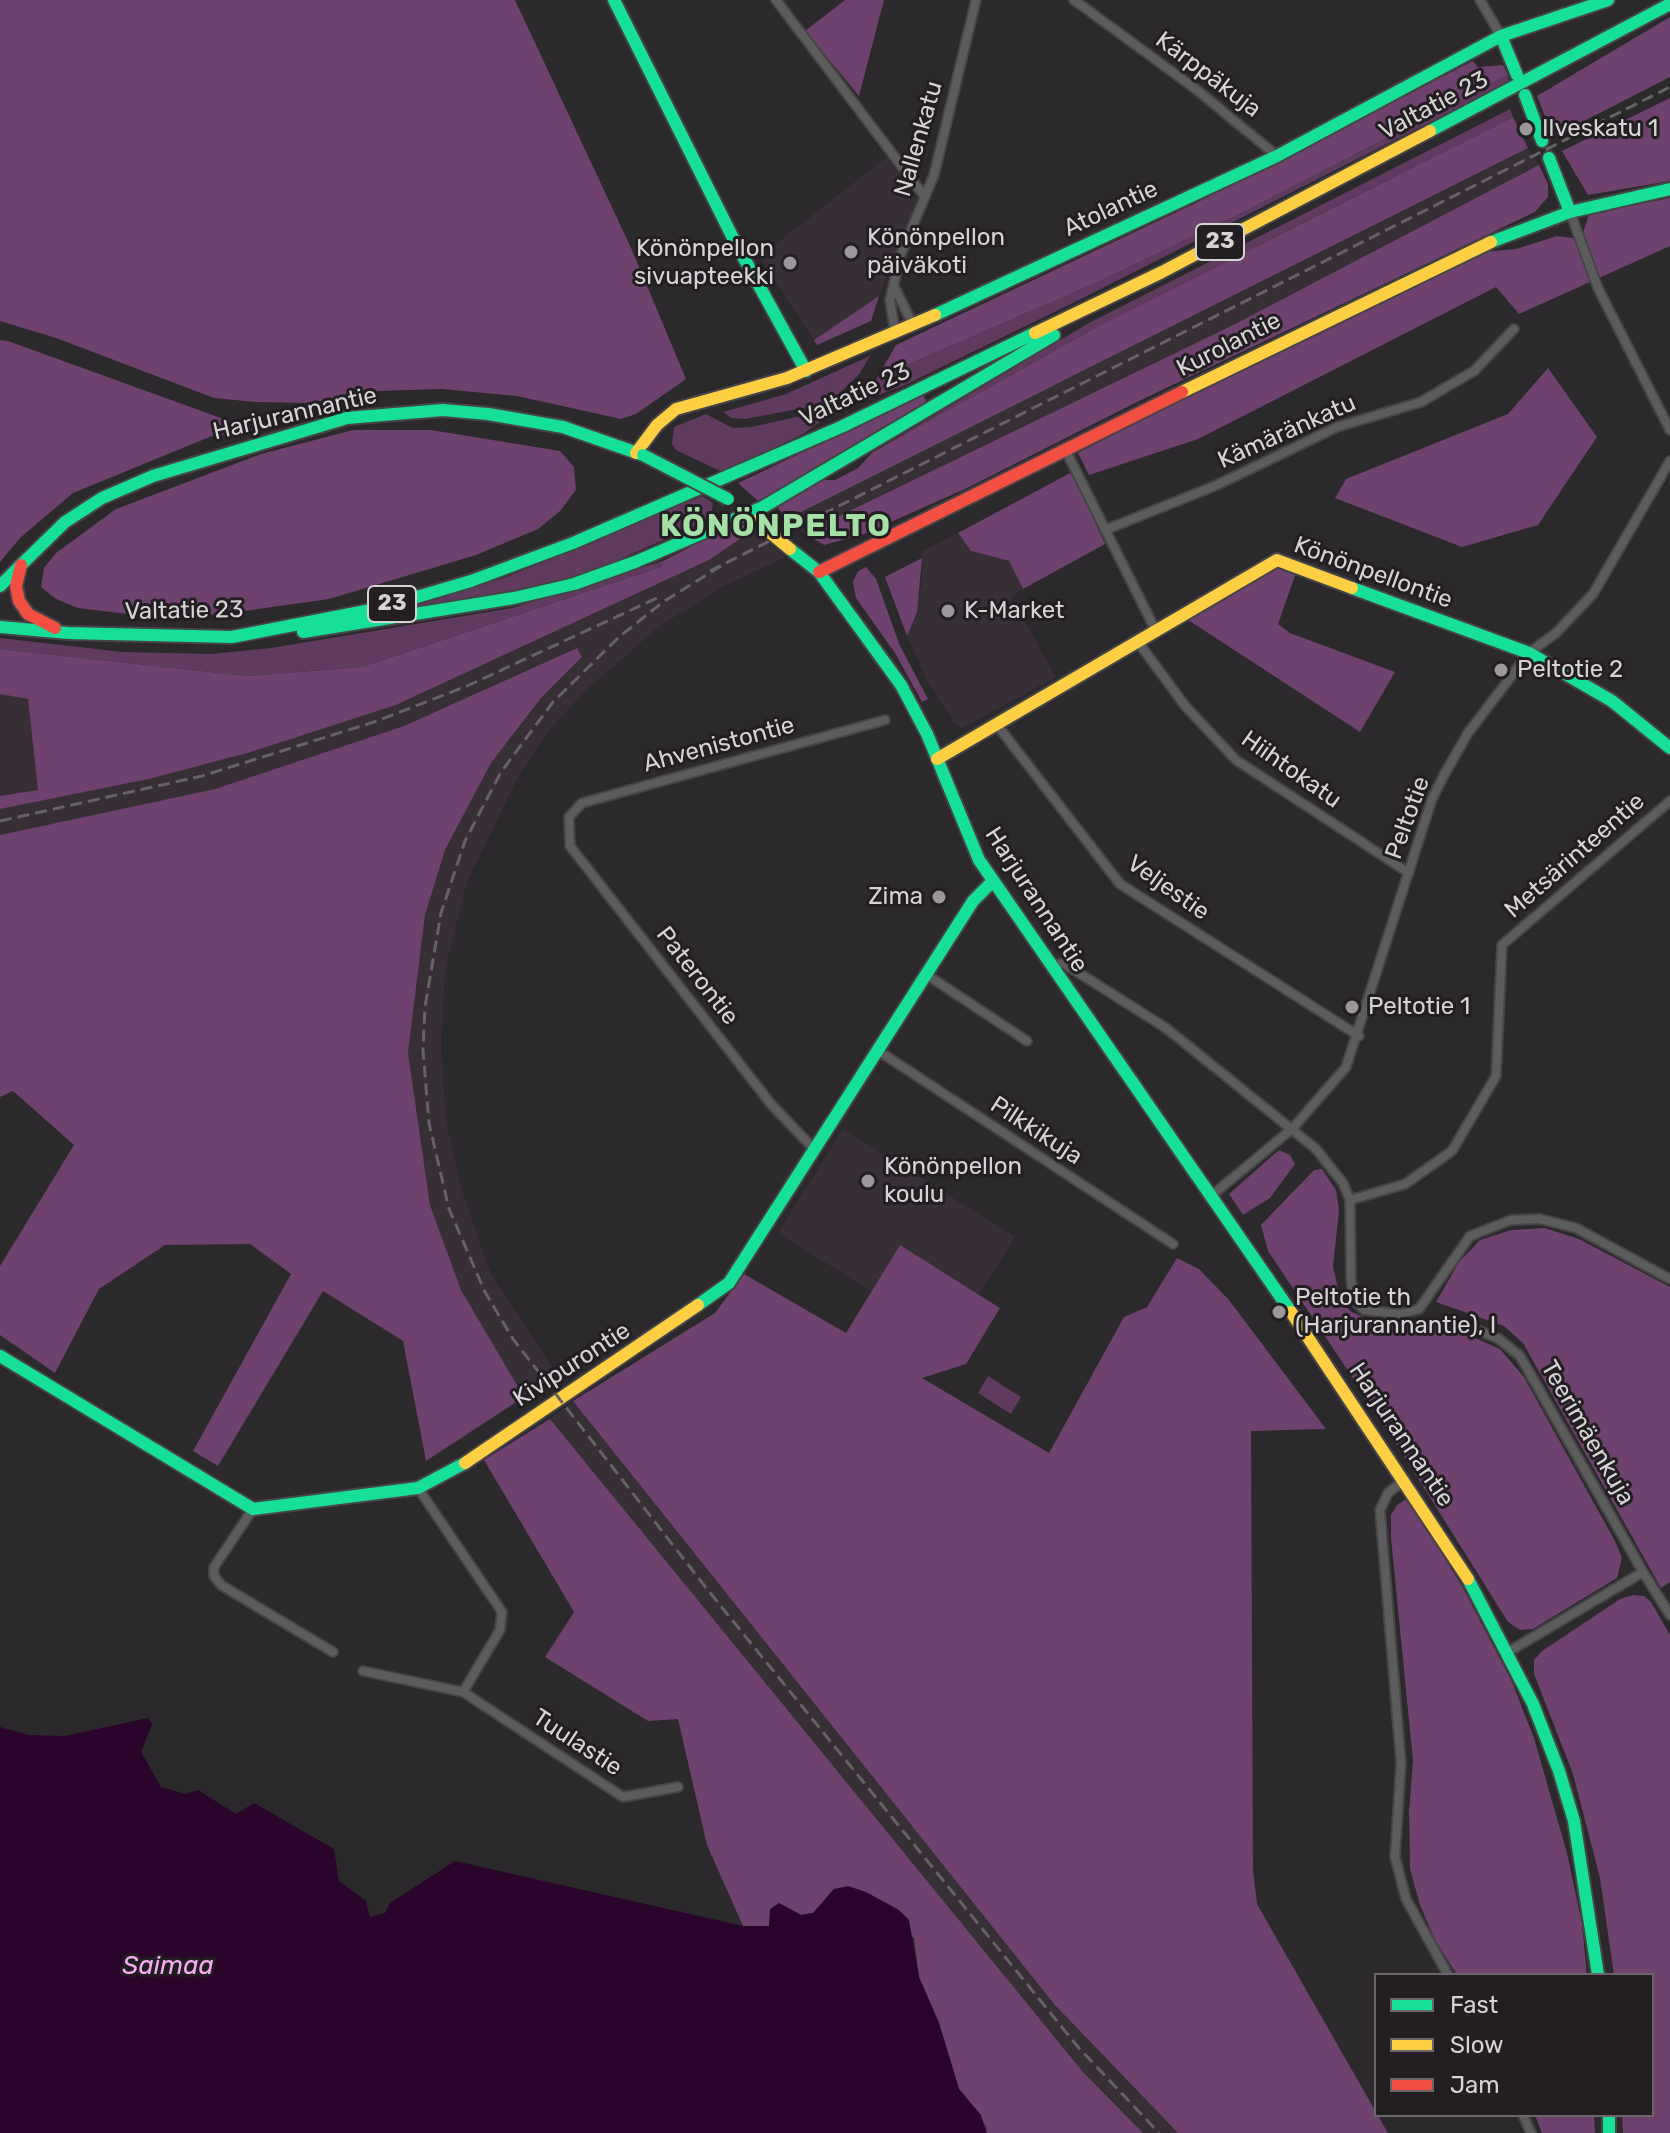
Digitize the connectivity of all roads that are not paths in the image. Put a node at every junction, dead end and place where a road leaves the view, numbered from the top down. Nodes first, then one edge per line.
1 (614, 0) edge
2 (776, 0) edge
3 (976, 0) edge
4 (1074, 0) edge
5 (1480, 0) edge
6 (1608, 0) edge
7 (1670, 4) edge
8 (1501, 36) junction
9 (1517, 75) dead end
10 (1525, 95) dead end
11 (1542, 141) dead end
12 (1277, 156) junction
13 (1549, 158) dead end
14 (1670, 189) edge
15 (925, 197) junction
16 (1570, 212) junction
17 (1162, 272) junction
18 (894, 286) junction
19 (913, 325) junction
20 (1514, 329) dead end
21 (895, 332) junction
22 (806, 371) junction
23 (1670, 423) edge
24 (1670, 430) edge
25 (1066, 451) junction
26 (640, 454) junction
27 (1670, 461) edge
28 (752, 518) junction
29 (1105, 530) junction
30 (21, 565) junction
31 (819, 572) junction
32 (0, 586) edge
33 (0, 627) edge
34 (1155, 629) junction
35 (68, 633) junction
36 (232, 637) junction
37 (1138, 642) junction
38 (1529, 653) junction
39 (885, 720) dead end
40 (997, 725) junction
41 (1670, 748) edge
42 (937, 759) junction
43 (1670, 801) edge
44 (569, 817) joint
45 (1409, 873) junction
46 (993, 881) junction
47 (1053, 966) junction
48 (927, 975) junction
49 (1359, 1036) junction
50 (1027, 1041) dead end
51 (877, 1050) junction
52 (1293, 1128) junction
53 (815, 1150) junction
54 (1211, 1196) junction
55 (1350, 1200) junction
56 (1173, 1244) dead end
57 (1670, 1279) edge
58 (1480, 1331) dead end
59 (1, 1359) edge
60 (1405, 1480) junction
61 (418, 1488) junction
62 (253, 1509) junction
63 (1643, 1572) junction
64 (1670, 1615) edge
65 (333, 1652) dead end
66 (1508, 1652) junction
67 (363, 1671) dead end
68 (463, 1692) junction
69 (678, 1787) dead end
70 (1447, 1973) edge
71 (1598, 1973) edge

1 - 22 main road
2 - 15 street
3 - 15 street, Nallenkatu
4 - 12 street, Kärppäkuja
5 - 8 street
6 - 8 main road, Atolantie
7 - 17 main road, Valtatie 23 / 23
8 - 9 main road
8 - 12 main road, Atolantie
10 - 11 main road
12 - 19 main road, Atolantie
13 - 16 main road
14 - 16 main road, Kurolantie
15 - 18 street, Nallenkatu
16 - 23 street
16 - 25 main road, Kurolantie
17 - 28 main road
17 - 36 main road, Valtatie 23 / 23
18 - 19 street
18 - 21 street, Nallenkatu
19 - 21 main road, Atolantie
20 - 29 street, Kämäränkatu
21 - 22 main road, Atolantie
22 - 26 main road, Atolantie
23 - 24 street
25 - 29 street
25 - 31 main road, Kurolantie
26 - 28 main road, Harjurannantie, bridge
26 - 30 main road, Harjurannantie
27 - 38 street, Peltotie
28 - 31 main road, Harjurannantie, bridge
28 - 36 main road
29 - 34 street
30 - 32 main road, Harjurannantie
30 - 35 main road
31 - 42 main road, Harjurannantie
33 - 35 main road, Valtatie 23 / 23
34 - 37 main road, Könönpellontie
34 - 38 main road, Könönpellontie
35 - 36 main road, Valtatie 23 / 23
37 - 40 main road, Könönpellontie
37 - 45 street, Hiihtokatu
38 - 41 main road, Könönpellontie
38 - 45 street, Peltotie
39 - 44 street, Ahvenistontie
40 - 42 main road, Könönpellontie
40 - 49 street, Veljestie
42 - 46 main road, Harjurannantie
43 - 55 street, Metsärinteentie
44 - 53 street, Paterontie
45 - 49 street, Peltotie
46 - 47 main road, Harjurannantie
46 - 48 main road, Kivipurontie
47 - 52 street
47 - 54 main road, Harjurannantie
48 - 50 street
48 - 51 main road, Kivipurontie
49 - 52 street, Peltotie
51 - 53 main road, Kivipurontie
51 - 56 street, Pilkkikuja
52 - 54 street, Peltotie
52 - 55 street
53 - 61 main road, Kivipurontie
54 - 60 main road, Harjurannantie
55 - 57 street
58 - 63 street, Teerimäenkuja
59 - 62 main road
60 - 66 main road, Harjurannantie
60 - 70 street
61 - 62 main road, Kivipurontie
61 - 68 street
62 - 65 street
63 - 64 street, Teerimäenkuja
63 - 66 street
66 - 71 main road, Harjurannantie
67 - 68 street, Tuulastie
68 - 69 street, Tuulastie

